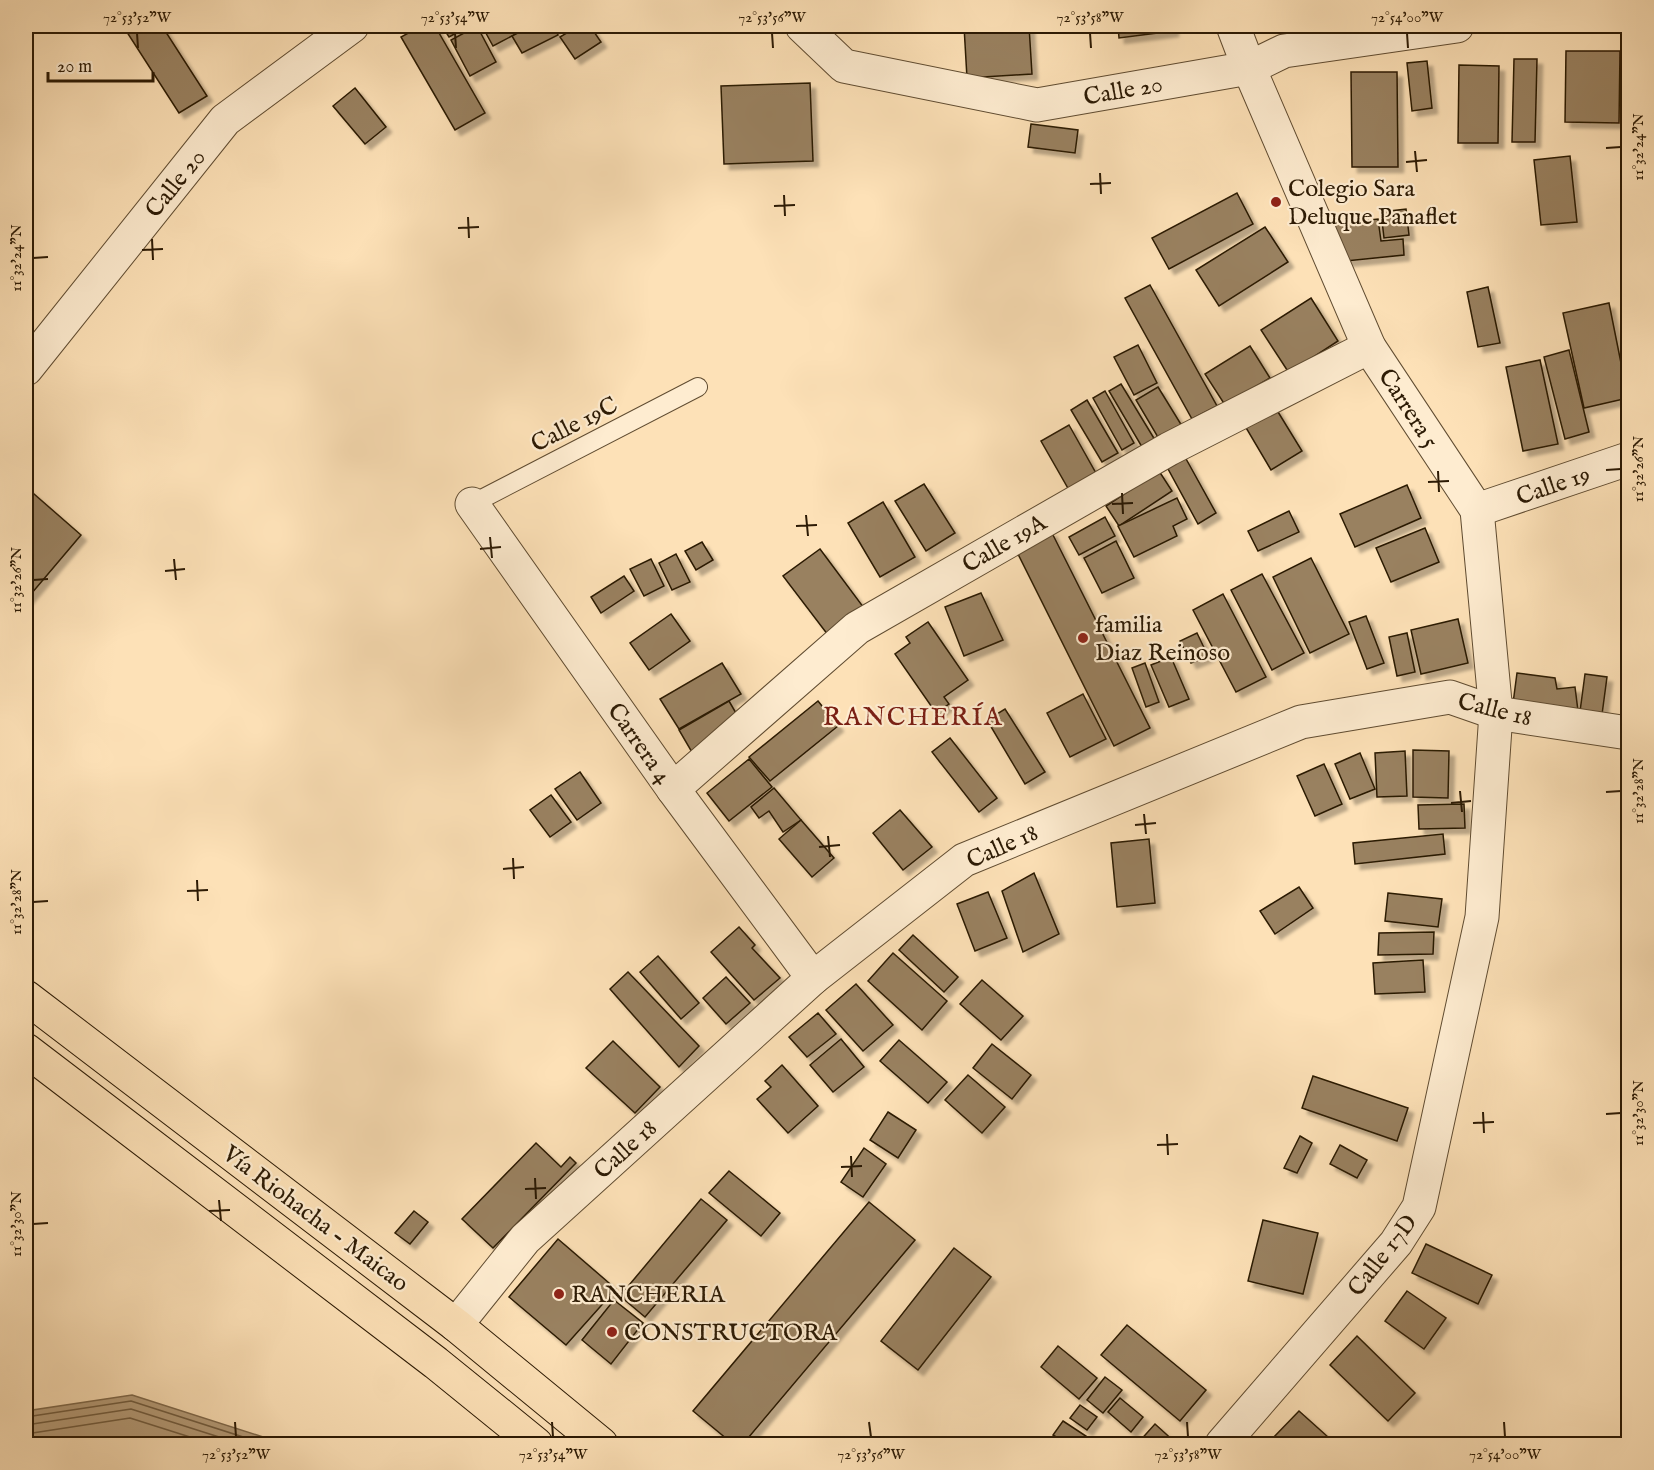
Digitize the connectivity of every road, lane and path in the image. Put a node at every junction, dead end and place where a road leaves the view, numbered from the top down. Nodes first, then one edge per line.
1 (352, 26) edge
2 (802, 26) edge
3 (1233, 26) edge
4 (1457, 26) edge
5 (1249, 68) junction
6 (1369, 347) junction
7 (26, 369) edge
8 (698, 387) dead end
9 (1629, 459) edge
10 (472, 504) joint
11 (1477, 510) junction
12 (1496, 713) junction
13 (1629, 733) edge
14 (673, 789) junction
15 (1482, 917) joint
16 (813, 978) junction
17 (26, 997) edge
18 (26, 1050) edge
19 (456, 1325) junction
20 (536, 1444) edge
21 (601, 1444) edge
22 (1222, 1444) edge

1 - 7 street, Calle 20
2 - 5 street, Calle 20
3 - 5 street, Carrera 5
4 - 5 street, Calle 20
5 - 6 street, Carrera 5
6 - 11 street, Carrera 5
6 - 14 street, Calle 19A
8 - 10 lane, Calle 19C
9 - 11 street, Calle 19
10 - 14 street, Carrera 4
11 - 12 street, Carrera 5
12 - 13 street, Calle 18
12 - 15 street, Carrera 5
12 - 16 street, Calle 18
14 - 16 street, Carrera 4
15 - 22 street, Calle 17D
16 - 19 street, Calle 18
17 - 19 highway, Vía Riohacha - Maicao
18 - 20 highway, Vía Riohacha - Maicao
19 - 21 highway, Vía Riohacha - Maicao

